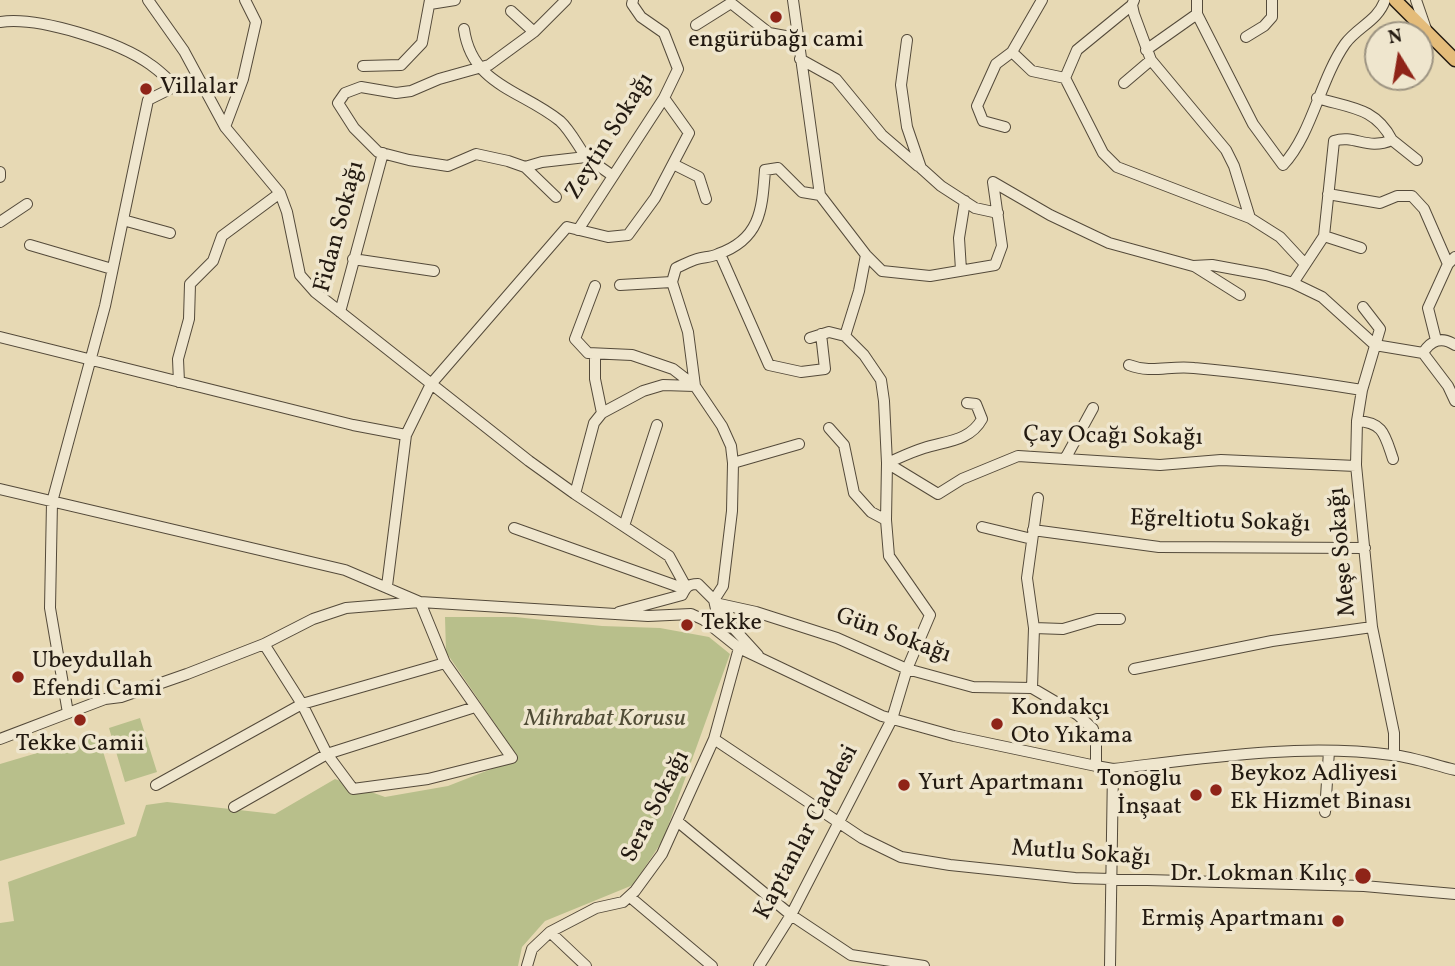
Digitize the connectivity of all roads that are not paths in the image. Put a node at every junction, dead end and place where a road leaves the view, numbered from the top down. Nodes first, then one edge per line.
1 (148, 0) edge
2 (245, 0) edge
3 (455, 0) edge
4 (566, 0) edge
5 (633, 0) edge
6 (793, 0) edge
7 (1042, 0) edge
8 (1197, 0) edge
9 (1272, 0) edge
10 (1385, 0) edge
11 (1395, 0) edge
12 (1416, 0) edge
13 (430, 2) edge
14 (1133, 2) edge
15 (511, 10) dead end
16 (1198, 14) junction
17 (1416, 21) edge
18 (1423, 21) edge
19 (0, 22) edge
20 (696, 25) dead end
21 (464, 30) dead end
22 (534, 32) junction
23 (1246, 37) dead end
24 (796, 38) junction
25 (1434, 39) edge
26 (907, 40) dead end
27 (1012, 52) junction
28 (1149, 55) junction
29 (800, 60) junction
30 (1455, 60) edge
31 (363, 66) dead end
32 (478, 67) junction
33 (1065, 78) junction
34 (1124, 83) dead end
35 (200, 84) junction
36 (176, 86) junction
37 (664, 98) junction
38 (1317, 98) junction
39 (225, 127) junction
40 (1005, 127) dead end
41 (1392, 140) junction
42 (383, 153) junction
43 (586, 157) junction
44 (1417, 160) dead end
45 (673, 164) junction
46 (525, 167) junction
47 (921, 168) junction
48 (613, 176) junction
49 (280, 192) junction
50 (1328, 194) junction
51 (820, 195) junction
52 (556, 197) dead end
53 (706, 199) dead end
54 (965, 201) junction
55 (27, 204) dead end
56 (998, 213) junction
57 (1250, 218) junction
58 (123, 220) junction
59 (0, 222) edge
60 (578, 230) junction
61 (170, 233) dead end
62 (1324, 236) junction
63 (30, 245) dead end
64 (1362, 248) dead end
65 (720, 254) junction
66 (866, 255) junction
67 (353, 259) junction
68 (1451, 260) edge
69 (1305, 264) junction
70 (1193, 266) junction
71 (113, 269) junction
72 (961, 270) junction
73 (434, 271) dead end
74 (672, 282) junction
75 (1293, 283) junction
76 (620, 285) dead end
77 (595, 286) dead end
78 (1240, 295) dead end
79 (1363, 307) dead end
80 (340, 312) junction
81 (821, 334) junction
82 (845, 336) junction
83 (0, 337) edge
84 (810, 338) dead end
85 (1436, 340) junction
86 (1376, 345) junction
87 (1455, 345) edge
88 (1423, 353) junction
89 (595, 355) junction
90 (90, 361) junction
91 (1129, 365) dead end
92 (179, 382) junction
93 (431, 384) junction
94 (695, 386) junction
95 (1362, 390) junction
96 (1455, 401) edge
97 (967, 403) dead end
98 (1093, 408) dead end
99 (602, 413) junction
100 (1357, 421) junction
101 (657, 425) dead end
102 (829, 428) dead end
103 (406, 435) junction
104 (799, 444) dead end
105 (1065, 459) junction
106 (1393, 459) dead end
107 (733, 463) junction
108 (887, 463) junction
109 (1356, 466) junction
110 (0, 489) edge
111 (575, 494) junction
112 (1038, 498) dead end
113 (52, 502) junction
114 (886, 520) junction
115 (624, 526) junction
116 (982, 527) dead end
117 (514, 528) dead end
118 (1032, 535) junction
119 (1365, 548) junction
120 (669, 556) junction
121 (698, 584) junction
122 (387, 586) junction
123 (684, 591) junction
124 (421, 602) junction
125 (715, 604) junction
126 (756, 612) junction
127 (610, 614) junction
128 (691, 614) junction
129 (1120, 619) dead end
130 (704, 620) junction
131 (1372, 627) junction
132 (1034, 628) junction
133 (739, 633) junction
134 (264, 644) junction
135 (739, 648) junction
136 (760, 658) junction
137 (445, 663) junction
138 (906, 669) junction
139 (1134, 669) dead end
140 (1032, 688) junction
141 (302, 704) junction
142 (475, 707) junction
143 (68, 713) junction
144 (892, 719) junction
145 (714, 738) junction
146 (0, 740) edge
147 (1329, 751) junction
148 (327, 754) junction
149 (1394, 755) junction
150 (1096, 766) junction
151 (1112, 769) junction
152 (1455, 770) edge
153 (156, 785) dead end
154 (234, 807) dead end
155 (1325, 812) dead end
156 (677, 821) junction
157 (840, 823) junction
158 (1111, 880) junction
159 (1455, 894) edge
160 (630, 897) junction
161 (791, 915) junction
162 (551, 932) junction
163 (527, 966) edge
164 (586, 966) edge
165 (712, 966) edge
166 (759, 966) edge
167 (924, 966) edge
168 (1110, 966) edge

1 - 35 street
2 - 39 street
3 - 13 street
4 - 22 street
5 - 37 street, Zeytin Sokağı
6 - 24 street
7 - 27 street
8 - 16 street
9 - 23 street
10 - 38 street
11 - 17 main road
12 - 18 street
13 - 31 street
14 - 28 street
14 - 33 street
15 - 22 street
16 - 28 street
16 - 38 street
19 - 36 street
20 - 24 street
21 - 32 street
22 - 32 street
24 - 29 street
25 - 30 main road
26 - 47 street
27 - 33 street
27 - 40 street
28 - 34 street
28 - 57 street
29 - 47 street
29 - 51 street
32 - 42 street
32 - 43 street
33 - 57 street
35 - 36 street
35 - 39 street
36 - 58 street
37 - 45 street
37 - 48 street, Zeytin Sokağı
38 - 41 street
39 - 49 street
41 - 44 street
41 - 50 street
42 - 46 street
42 - 67 street, Fidan Sokağı
43 - 46 street
43 - 48 street
45 - 53 street
45 - 60 street
46 - 52 street
47 - 54 street
48 - 60 street, Zeytin Sokağı
49 - 80 street
49 - 92 street
50 - 62 street
50 - 68 street
51 - 65 street
51 - 66 street
54 - 56 street
54 - 72 street
55 - 59 street
56 - 70 street
56 - 72 street
57 - 69 street
58 - 61 street
58 - 71 street
60 - 93 street
62 - 64 street
62 - 69 street
63 - 71 street
65 - 74 street
65 - 81 street
66 - 72 street
66 - 82 street
67 - 73 street
67 - 80 street, Fidan Sokağı
68 - 85 street
69 - 75 street
70 - 75 street
70 - 78 street
71 - 90 street
74 - 76 street
74 - 94 street
75 - 86 street
77 - 89 street
79 - 86 street
80 - 93 street
81 - 82 street
81 - 84 street
82 - 108 street
83 - 90 street
85 - 87 street
85 - 88 street
86 - 88 street
86 - 95 street, Meşe Sokağı
88 - 96 street
89 - 94 street
89 - 99 street
90 - 92 street
90 - 113 street
91 - 95 street
92 - 103 street
93 - 103 street
93 - 111 street
94 - 99 street
94 - 107 street
95 - 100 street, Meşe Sokağı
97 - 108 street
98 - 105 street
99 - 111 street
100 - 106 street
100 - 109 street, Meşe Sokağı
101 - 115 street
102 - 114 street
103 - 122 street
104 - 107 street
105 - 108 street, Çay Ocağı Sokağı
105 - 109 street, Çay Ocağı Sokağı
107 - 125 street
108 - 114 street
109 - 119 street, Meşe Sokağı
110 - 113 street
111 - 115 street
112 - 118 street
113 - 122 street
113 - 143 street
114 - 138 street, Kaptanlar Caddesi
115 - 120 street
116 - 118 street, Eğreltiotu Sokağı
117 - 123 street
118 - 119 street, Eğreltiotu Sokağı
118 - 132 street
119 - 131 street, Meşe Sokağı
120 - 121 street
120 - 123 street
121 - 123 street
121 - 125 street
122 - 124 street
123 - 127 street
123 - 128 street
124 - 127 street
124 - 134 street
124 - 137 street
125 - 126 street, Gün Sokağı
125 - 130 street
125 - 133 street
126 - 133 street
126 - 138 street, Gün Sokağı
127 - 128 street
128 - 130 street
129 - 132 street
130 - 135 street
131 - 139 street
131 - 149 street, Meşe Sokağı
132 - 140 street
133 - 136 street
134 - 141 street
134 - 143 street
135 - 136 street
135 - 145 street, Sera Sokağı
136 - 144 street
137 - 141 street
137 - 142 street
138 - 140 street, Gün Sokağı
138 - 144 street, Kaptanlar Caddesi
140 - 150 street, Gün Sokağı
141 - 148 street
141 - 153 street
142 - 148 street
142 - 148 street
143 - 146 street
144 - 150 street
144 - 157 street, Kaptanlar Caddesi
145 - 156 street, Sera Sokağı
145 - 157 street, Mutlu Sokağı
147 - 149 street
147 - 151 street
147 - 155 street
148 - 154 street
149 - 152 street
150 - 151 street
151 - 158 street
156 - 160 street, Sera Sokağı
156 - 161 street
157 - 158 street, Mutlu Sokağı
157 - 161 street, Kaptanlar Caddesi
158 - 159 street, Mutlu Sokağı
158 - 168 street
160 - 162 street, Sera Sokağı
160 - 165 street
161 - 166 street, Kaptanlar Caddesi
161 - 167 street
162 - 163 street, Sera Sokağı
162 - 164 street

